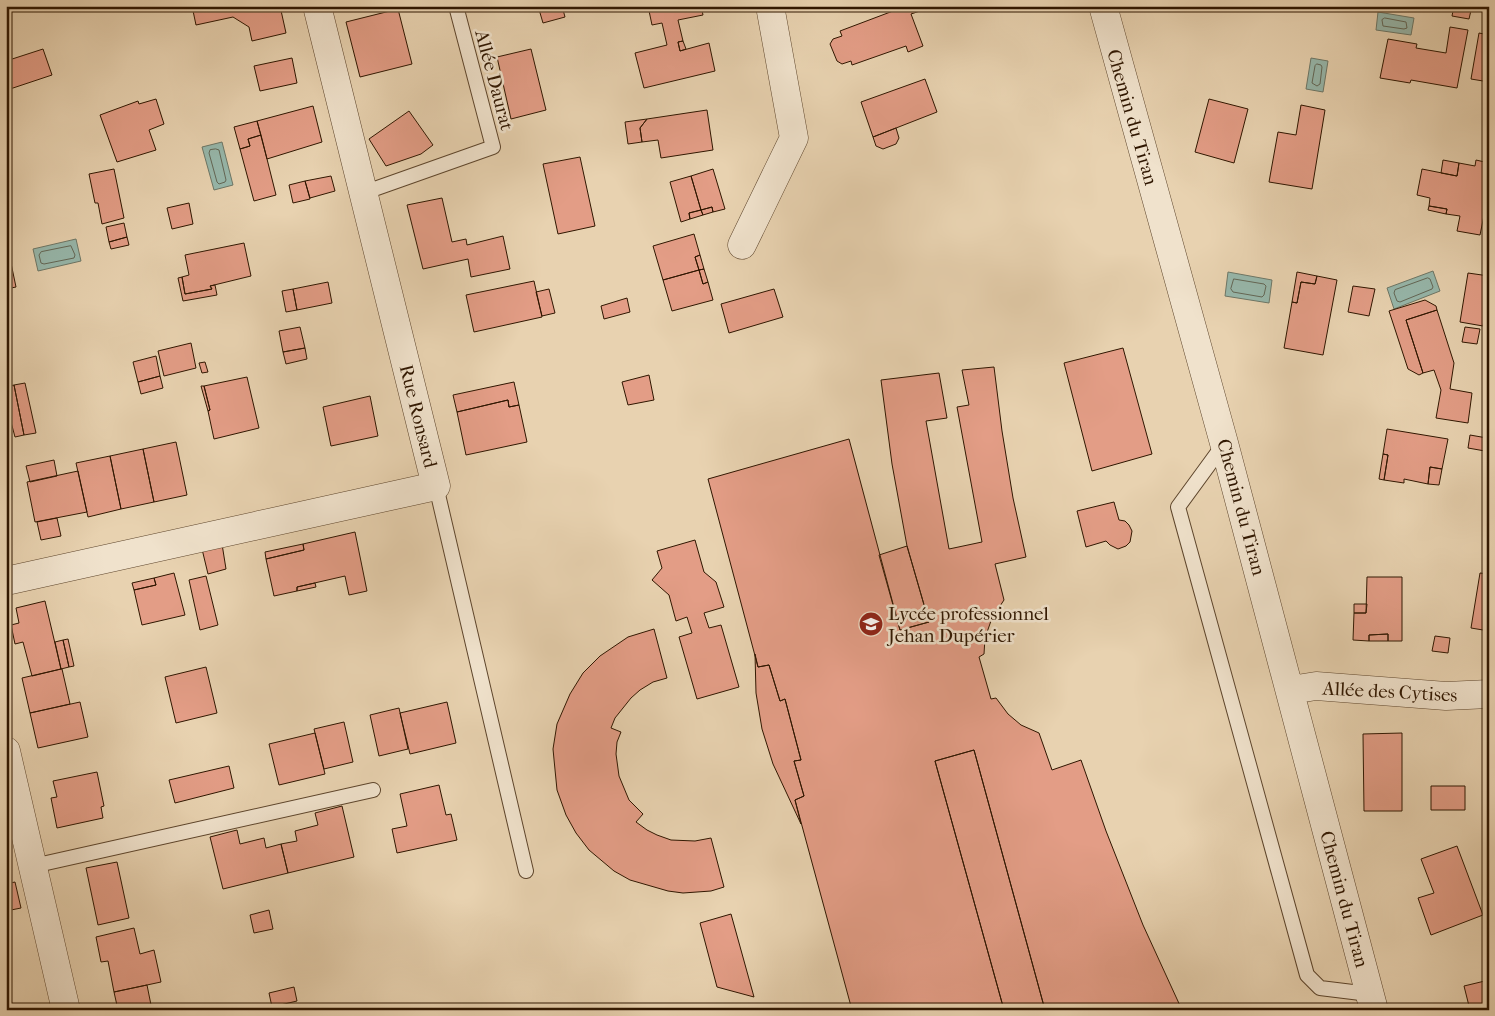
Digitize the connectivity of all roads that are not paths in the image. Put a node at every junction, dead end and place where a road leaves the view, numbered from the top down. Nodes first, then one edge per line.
1 (317, 6) edge
2 (456, 6) edge
3 (770, 6) edge
4 (1103, 6) edge
5 (363, 193) junction
6 (742, 245) dead end
7 (1224, 443) junction
8 (436, 486) junction
9 (6, 581) edge
10 (1291, 690) junction
11 (1489, 694) edge
12 (6, 751) edge
13 (373, 790) dead end
14 (33, 866) junction
15 (526, 872) dead end
16 (1372, 1002) edge
17 (66, 1010) edge

1 - 5 street, Rue Ronsard
2 - 5 lane, Allée Daurat
3 - 6 street
4 - 7 street, Chemin du Tiran
5 - 8 street, Rue Ronsard
7 - 10 street, Chemin du Tiran
7 - 16 lane
8 - 9 street, Rue Ronsard
8 - 15 lane
10 - 11 street, Allée des Cytises
10 - 16 street, Chemin du Tiran
12 - 14 street
13 - 14 lane
14 - 17 street

